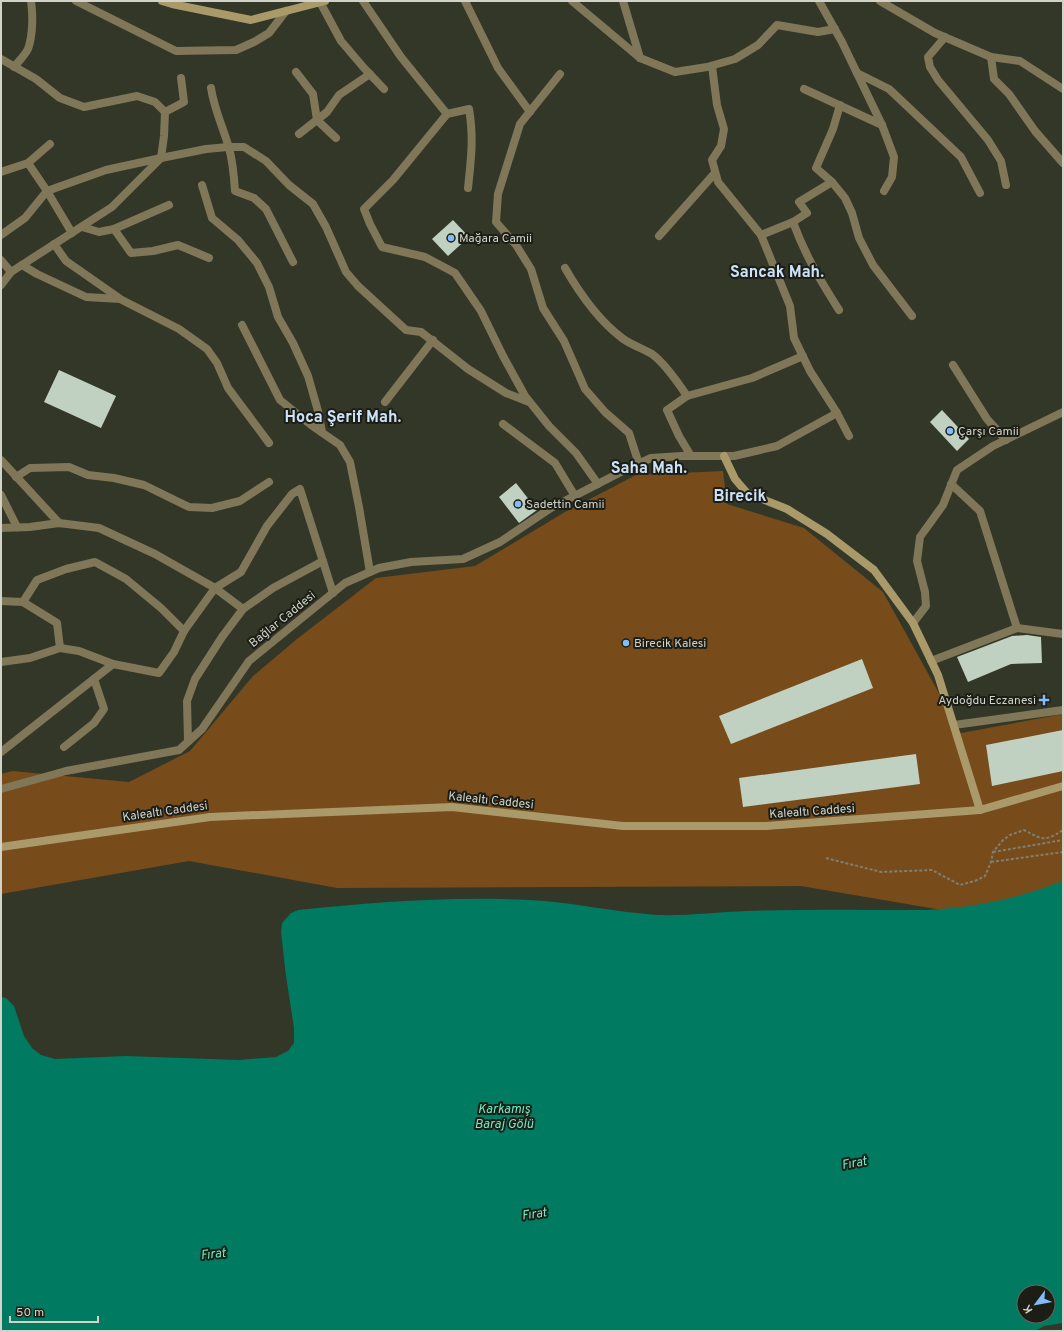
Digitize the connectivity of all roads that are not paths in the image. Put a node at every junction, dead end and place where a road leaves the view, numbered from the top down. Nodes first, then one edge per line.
1 (31, 1) edge
2 (76, 1) edge
3 (162, 1) edge
4 (363, 1) edge
5 (465, 1) edge
6 (572, 1) edge
7 (623, 1) edge
8 (819, 1) edge
9 (880, 1) edge
10 (322, 2) edge
11 (286, 11) junction
12 (835, 29) junction
13 (945, 37) junction
14 (991, 57) junction
15 (640, 58) junction
16 (1, 59) edge
17 (712, 66) junction
18 (14, 67) junction
19 (296, 72) dead end
20 (857, 73) junction
21 (370, 74) junction
22 (560, 74) dead end
23 (181, 78) dead end
24 (211, 88) dead end
25 (384, 89) dead end
26 (804, 89) dead end
27 (1063, 89) edge
28 (840, 105) junction
29 (165, 112) junction
30 (530, 112) junction
31 (447, 114) junction
32 (318, 120) junction
33 (882, 125) junction
34 (299, 134) dead end
35 (336, 138) dead end
36 (50, 144) dead end
37 (228, 147) junction
38 (161, 158) junction
39 (28, 163) junction
40 (1063, 163) edge
41 (1, 172) edge
42 (715, 173) junction
43 (832, 182) junction
44 (202, 185) dead end
45 (1006, 185) dead end
46 (468, 188) dead end
47 (48, 191) junction
48 (884, 191) dead end
49 (980, 193) dead end
50 (169, 205) dead end
51 (793, 222) junction
52 (82, 227) junction
53 (114, 229) junction
54 (72, 233) junction
55 (761, 235) junction
56 (1, 236) edge
57 (660, 236) dead end
58 (54, 244) junction
59 (208, 258) dead end
60 (1, 260) edge
61 (293, 262) dead end
62 (22, 265) junction
63 (565, 268) dead end
64 (11, 272) junction
65 (1, 285) edge
66 (120, 299) junction
67 (838, 310) dead end
68 (912, 316) dead end
69 (242, 325) dead end
70 (433, 340) junction
71 (803, 356) junction
72 (953, 365) dead end
73 (688, 396) junction
74 (385, 402) dead end
75 (529, 402) junction
76 (1063, 412) edge
77 (837, 413) junction
78 (503, 424) dead end
79 (322, 432) junction
80 (849, 436) dead end
81 (1006, 440) junction
82 (269, 443) dead end
83 (691, 456) junction
84 (724, 456) junction
85 (1, 460) edge
86 (639, 464) junction
87 (16, 477) junction
88 (268, 482) dead end
89 (598, 484) junction
90 (952, 484) junction
91 (1, 494) edge
92 (575, 496) junction
93 (59, 523) junction
94 (17, 527) junction
95 (1, 528) edge
96 (323, 561) junction
97 (370, 572) junction
98 (215, 588) junction
99 (333, 593) junction
100 (1, 601) edge
101 (23, 602) junction
102 (243, 609) junction
103 (913, 623) junction
104 (1017, 628) junction
105 (184, 631) junction
106 (1063, 634) edge
107 (60, 648) junction
108 (931, 661) junction
109 (1, 662) edge
110 (113, 664) junction
111 (94, 679) junction
112 (1063, 710) edge
113 (954, 725) junction
114 (188, 741) junction
115 (64, 747) dead end
116 (1, 752) edge
117 (1063, 786) edge
118 (1, 789) edge
119 (980, 810) junction
120 (1, 847) edge

1 - 18 street
2 - 11 street
3 - 11 street
4 - 31 street
5 - 30 street
6 - 15 street
7 - 15 street
8 - 12 street
9 - 13 street
10 - 11 street
10 - 21 street
12 - 17 street
12 - 20 street
13 - 14 street
13 - 45 street
14 - 27 street
14 - 40 street
15 - 17 street
16 - 18 street
17 - 42 street
18 - 29 street
19 - 32 street
20 - 33 street
20 - 49 street
21 - 25 street
21 - 32 street
22 - 30 street
23 - 29 street
24 - 37 street
26 - 28 street
28 - 33 street
28 - 43 street
29 - 38 street
30 - 86 street
31 - 46 street
31 - 75 street
32 - 34 street
32 - 35 street
33 - 48 street
36 - 39 street
37 - 38 street
37 - 61 street
37 - 70 street
38 - 47 street
38 - 52 street
39 - 41 street
39 - 47 street
42 - 55 street
42 - 57 street
43 - 51 street
43 - 68 street
44 - 79 street
47 - 54 street
47 - 56 street
50 - 53 street
51 - 55 street
51 - 67 street
52 - 53 street
52 - 54 street
53 - 59 street
54 - 58 street
55 - 71 street
58 - 62 street
58 - 66 street
60 - 64 street
62 - 64 street
62 - 66 street
63 - 73 street
64 - 65 street
66 - 82 street
69 - 79 street
70 - 74 street
70 - 75 street
71 - 73 street
71 - 77 street
72 - 81 street
73 - 83 street
75 - 89 street
76 - 81 street
77 - 80 street
77 - 84 street, Bağlar Caddesi
78 - 92 street
79 - 97 street
81 - 90 street
83 - 84 street, Bağlar Caddesi
83 - 86 street, Bağlar Caddesi
84 - 103 street
85 - 87 street
86 - 89 street, Bağlar Caddesi
87 - 88 street
87 - 93 street
89 - 92 street, Bağlar Caddesi
90 - 103 street
90 - 104 street
91 - 94 street
92 - 97 street, Bağlar Caddesi
93 - 94 street
93 - 98 street
94 - 95 street
96 - 98 street
96 - 99 street
96 - 102 street
97 - 99 street, Bağlar Caddesi
98 - 102 street
98 - 105 street
99 - 114 street, Bağlar Caddesi
100 - 101 street
101 - 105 street
101 - 107 street
102 - 114 street
103 - 108 street
104 - 106 street
104 - 108 street
105 - 110 street
107 - 109 street
107 - 110 street
108 - 113 street
110 - 111 street
111 - 115 street
111 - 116 street
112 - 113 street
113 - 119 street
114 - 118 street, Bağlar Caddesi
117 - 119 street, Kalealtı Caddesi
119 - 120 street, Kalealtı Caddesi

